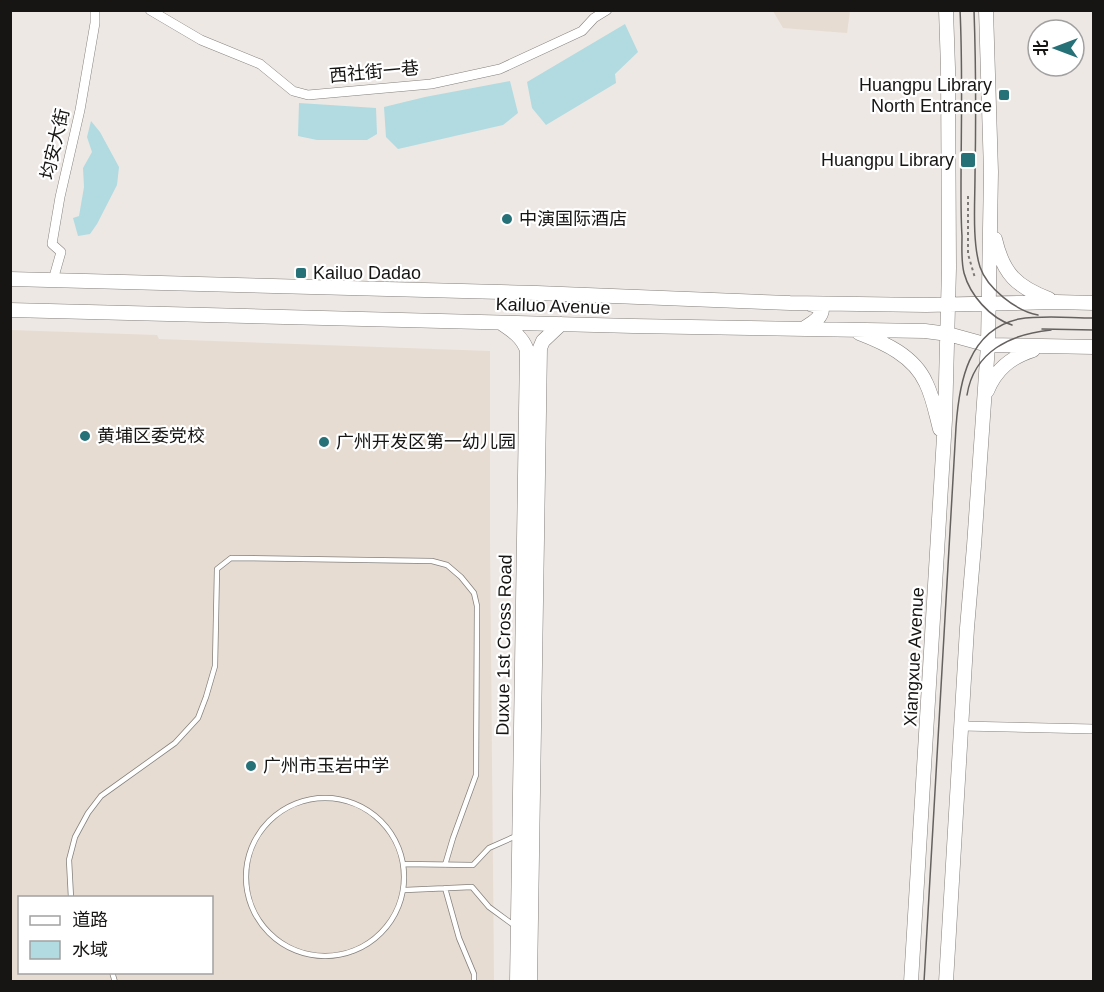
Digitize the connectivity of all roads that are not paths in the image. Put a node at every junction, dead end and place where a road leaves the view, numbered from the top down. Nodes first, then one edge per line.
1 (95, 10) edge
2 (150, 10) edge
3 (607, 10) edge
4 (946, 10) edge
5 (986, 10) edge
6 (991, 220) junction
7 (10, 279) edge
8 (53, 280) junction
9 (1056, 302) junction
10 (806, 303) junction
11 (1094, 303) edge
12 (990, 304) junction
13 (948, 305) junction
14 (10, 310) edge
15 (500, 322) junction
16 (561, 324) junction
17 (803, 329) junction
18 (849, 329) junction
19 (948, 334) junction
20 (988, 345) junction
21 (1043, 346) junction
22 (1094, 347) edge
23 (984, 398) junction
24 (944, 446) junction
25 (962, 726) junction
26 (1094, 729) edge
27 (519, 834) junction
28 (403, 864) junction
29 (445, 865) junction
30 (445, 888) junction
31 (405, 890) junction
32 (71, 896) edge
33 (517, 927) junction
34 (474, 981) edge
35 (517, 981) edge
36 (530, 981) edge
37 (911, 981) edge
38 (946, 981) edge

1 - 8 street, 均安大街
2 - 3 street, 西社街一巷
4 - 13 main road
5 - 6 main road
6 - 9 main road
6 - 12 main road
7 - 8 main road, Kailuo Avenue
8 - 10 main road, Kailuo Avenue
9 - 11 main road, Kailuo Avenue
9 - 12 main road, Kailuo Avenue
10 - 13 main road, Kailuo Avenue
10 - 17 main road
12 - 13 main road, Kailuo Avenue
12 - 20 main road
13 - 19 main road, Xiangxue Avenue
14 - 15 main road, Kailuo Avenue
15 - 16 main road, Kailuo Avenue
15 - 27 main road, Duxue 1st Cross Road
16 - 17 main road, Kailuo Avenue
16 - 36 main road, Duxue 1st Cross Road
17 - 18 main road, Kailuo Avenue
18 - 19 main road, Kailuo Avenue
18 - 24 main road
19 - 20 main road, Kailuo Avenue
19 - 24 main road, Xiangxue Avenue
20 - 21 main road, Kailuo Avenue
20 - 23 main road
21 - 22 main road, Kailuo Avenue
21 - 23 main road
23 - 25 main road
24 - 37 main road, Xiangxue Avenue
25 - 26 street
25 - 38 main road
27 - 29 lane
27 - 33 main road, Duxue 1st Cross Road
28 - 29 lane
28 - 31 lane
28 - 31 lane
29 - 32 lane
30 - 31 lane
30 - 33 lane
30 - 34 lane
33 - 35 main road, Duxue 1st Cross Road

